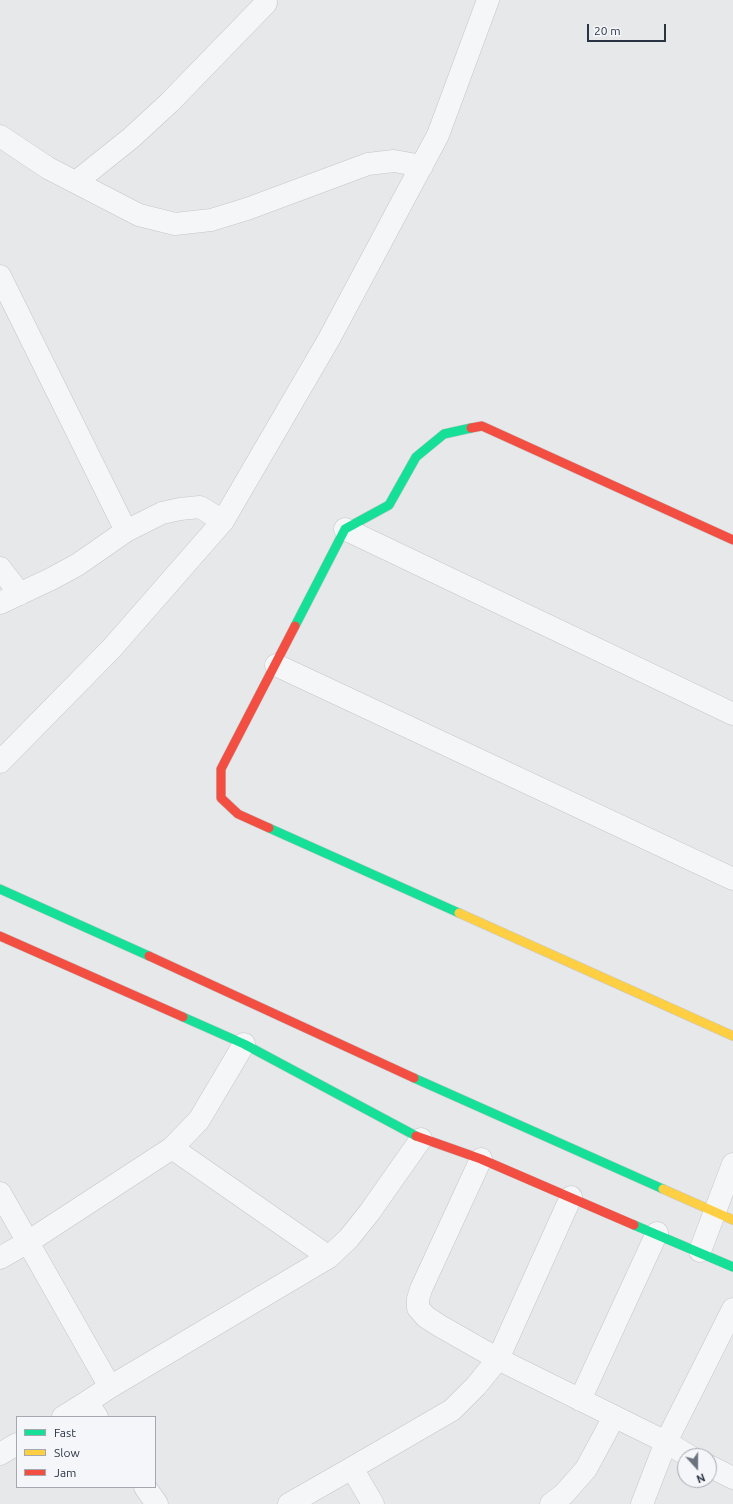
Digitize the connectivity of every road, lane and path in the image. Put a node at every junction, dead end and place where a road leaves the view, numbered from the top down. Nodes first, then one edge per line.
1 (488, 0) edge
2 (266, 2) dead end
3 (0, 136) edge
4 (422, 166) junction
5 (76, 182) junction
6 (0, 276) edge
7 (223, 521) junction
8 (346, 529) junction
9 (126, 531) junction
10 (733, 540) edge
11 (0, 568) edge
12 (20, 594) junction
13 (0, 603) edge
14 (276, 665) junction
15 (733, 714) edge
16 (0, 762) edge
17 (733, 879) edge
18 (0, 889) edge
19 (0, 936) edge
20 (733, 1036) edge
21 (244, 1044) junction
22 (421, 1139) junction
23 (172, 1148) junction
24 (481, 1159) junction
25 (733, 1164) edge
26 (0, 1193) edge
27 (571, 1197) junction
28 (724, 1217) edge
29 (658, 1233) junction
30 (28, 1242) junction
31 (700, 1251) junction
32 (329, 1257) junction
33 (0, 1258) edge
34 (733, 1267) edge
35 (733, 1309) edge
36 (498, 1359) junction
37 (110, 1387) junction
38 (580, 1400) junction
39 (92, 1410) edge
40 (67, 1416) edge
41 (614, 1417) junction
42 (666, 1442) junction
43 (16, 1445) edge
44 (677, 1449) edge
45 (0, 1454) edge
46 (352, 1468) junction
47 (717, 1470) edge
48 (733, 1478) edge
49 (146, 1488) edge
50 (157, 1504) edge
51 (289, 1504) edge
52 (373, 1504) edge
53 (551, 1504) edge
54 (642, 1504) edge

1 - 4 street
2 - 5 street
3 - 5 street
4 - 5 street
4 - 7 street
6 - 9 street
7 - 9 street
7 - 16 street
8 - 10 street
8 - 14 street
8 - 15 street
9 - 12 street
11 - 12 street
12 - 13 street
14 - 17 street
14 - 20 street
18 - 28 street
19 - 21 street
21 - 22 street
21 - 23 street
22 - 24 street
22 - 32 street
23 - 30 street
23 - 32 street
24 - 27 street
24 - 36 street
25 - 28 street
26 - 30 street
27 - 29 street
27 - 36 street
28 - 31 street
29 - 31 street
29 - 38 street
30 - 33 street
30 - 37 street
31 - 34 street
32 - 37 street
35 - 42 street
36 - 38 street
36 - 46 street
37 - 39 street
38 - 41 street
39 - 40 street
41 - 42 street
41 - 53 street
42 - 44 street
42 - 54 street
43 - 45 street
46 - 51 street
46 - 52 street
47 - 48 street
49 - 50 street

